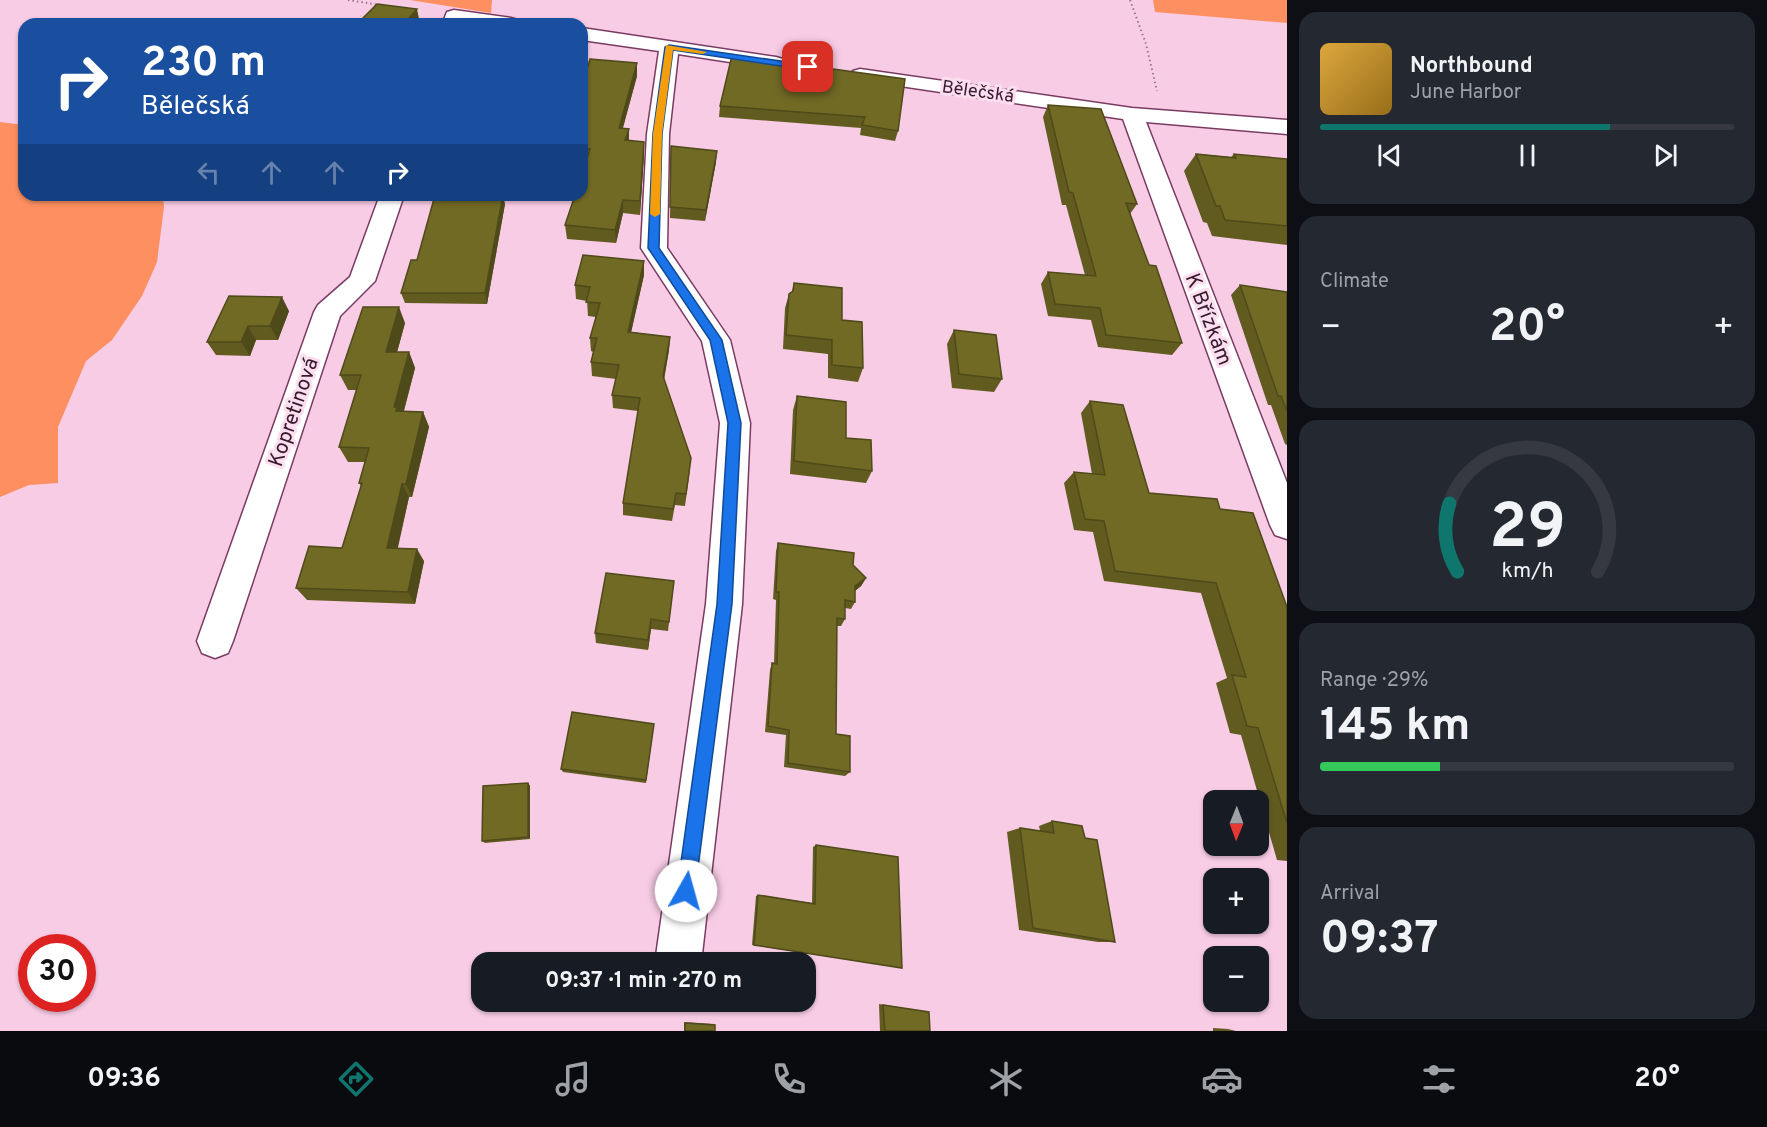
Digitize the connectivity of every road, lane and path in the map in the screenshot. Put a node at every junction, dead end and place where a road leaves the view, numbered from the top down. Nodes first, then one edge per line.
1 (348, 0) edge
2 (1130, 0) edge
3 (383, 5) edge
4 (453, 18) edge
5 (468, 18) edge
6 (588, 35) edge
7 (669, 47) junction
8 (800, 66) edge
9 (835, 71) edge
10 (1132, 114) junction
11 (1165, 116) junction
12 (1287, 127) edge
13 (390, 201) edge
14 (1287, 525) edge
15 (215, 641) dead end
16 (679, 952) edge

1 - 3 path
2 - 11 path
4 - 5 street
6 - 7 street
7 - 8 street
7 - 16 street
9 - 10 street, Bělečská
10 - 11 street, Bělečská
10 - 14 street, K Břízkám
11 - 12 street, Bělečská
13 - 15 street, Kopretinová

